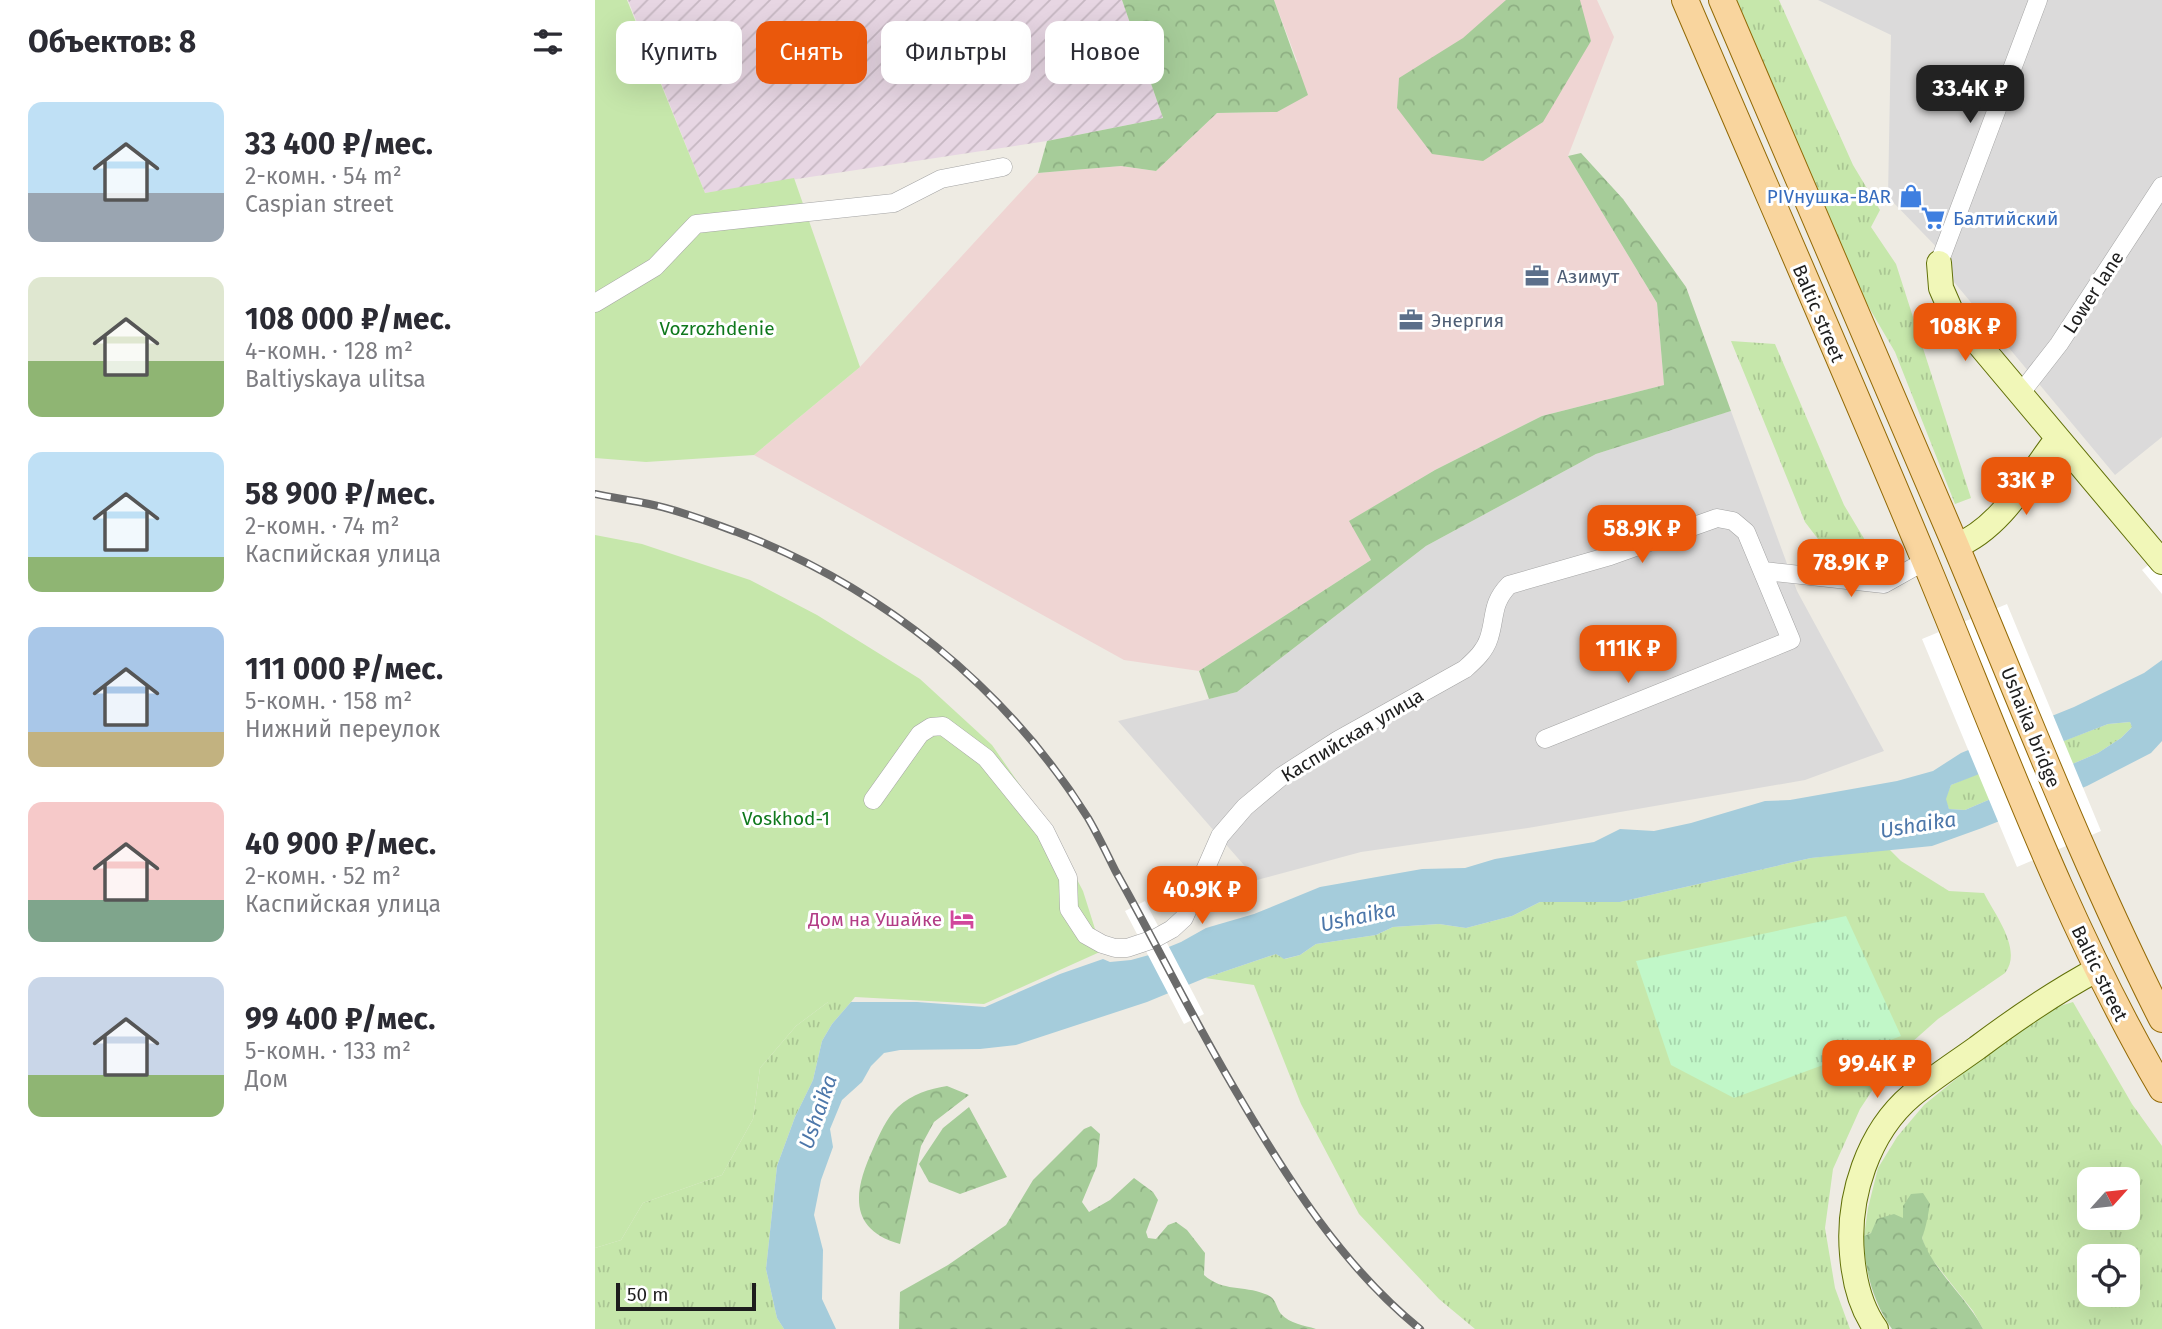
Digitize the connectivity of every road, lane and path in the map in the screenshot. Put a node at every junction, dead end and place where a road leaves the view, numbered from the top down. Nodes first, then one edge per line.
1 (1685, 0) edge
2 (1723, 0) edge
3 (2038, 0) edge
4 (1003, 167) dead end
5 (2162, 186) edge
6 (1939, 263) joint
7 (595, 303) edge
8 (2019, 394) junction
9 (2057, 439) junction
10 (1956, 546) junction
11 (2160, 559) edge
12 (1925, 561) junction
13 (1763, 571) junction
14 (1983, 613) joint
15 (1951, 626) joint
16 (1545, 739) dead end
17 (873, 800) dead end
18 (2078, 842) joint
19 (2044, 855) joint
20 (2098, 969) junction
21 (2162, 1019) edge
22 (2162, 1089) edge
23 (1876, 1329) edge

1 - 12 main road, Baltic street
2 - 10 main road, Baltic street
3 - 6 street
4 - 7 street
5 - 8 street, Lower lane
6 - 8 street
8 - 9 street
9 - 10 street
9 - 11 street
10 - 14 main road, Baltic street
12 - 13 street
12 - 15 main road, Baltic street
13 - 16 street
13 - 17 street, Каспийская улица
14 - 18 main road, Ushaika bridge
15 - 19 main road, Ushaika bridge
18 - 21 main road, Baltic street
19 - 20 main road, Baltic street
20 - 22 main road, Baltic street
20 - 23 street

